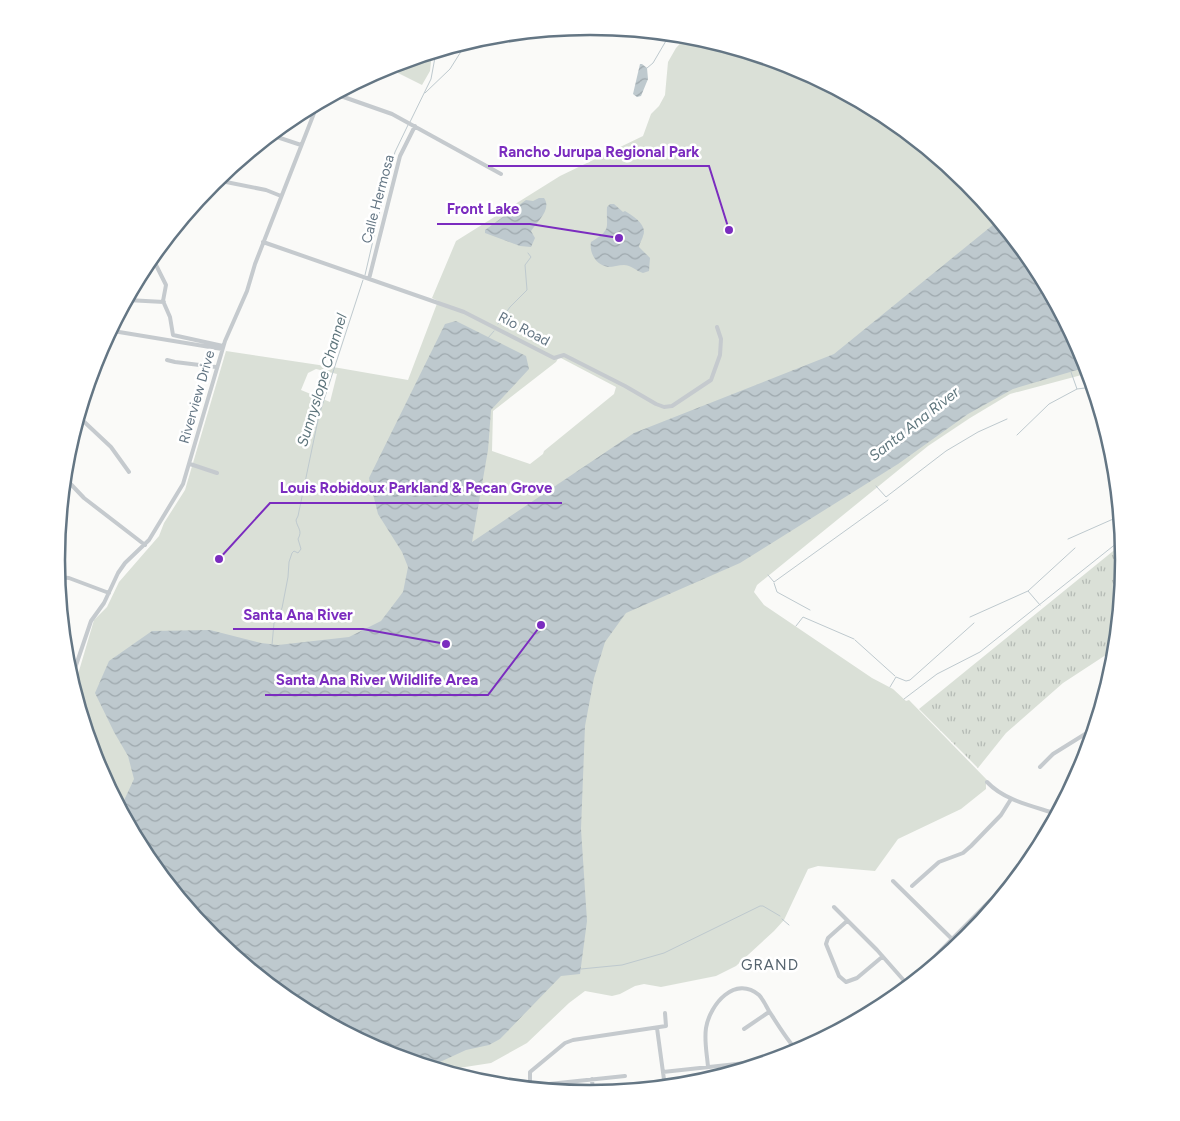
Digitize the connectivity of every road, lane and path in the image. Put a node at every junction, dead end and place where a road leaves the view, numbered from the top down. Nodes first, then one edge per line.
1 (343, 97) edge
2 (314, 114) edge
3 (414, 125) junction
4 (279, 138) edge
5 (301, 146) junction
6 (501, 174) dead end
7 (226, 182) edge
8 (281, 196) junction
9 (263, 242) junction
10 (156, 265) edge
11 (366, 278) junction
12 (134, 300) edge
13 (164, 302) junction
14 (717, 327) dead end
15 (117, 332) edge
16 (174, 338) junction
17 (222, 348) junction
18 (167, 360) dead end
19 (216, 368) junction
20 (83, 421) edge
21 (190, 464) junction
22 (129, 472) dead end
23 (216, 473) dead end
24 (70, 484) edge
25 (145, 545) junction
26 (66, 578) edge
27 (109, 593) junction
28 (76, 666) edge
29 (1086, 733) edge
30 (1040, 766) dead end
31 (987, 782) dead end
32 (1011, 799) junction
33 (1051, 812) edge
34 (893, 881) dead end
35 (912, 886) dead end
36 (994, 896) edge
37 (988, 902) joint
38 (834, 907) dead end
39 (847, 921) junction
40 (953, 938) junction
41 (882, 957) junction
42 (931, 960) edge
43 (904, 981) edge
44 (769, 1012) junction
45 (665, 1013) dead end
46 (657, 1028) junction
47 (744, 1029) dead end
48 (793, 1045) edge
49 (741, 1064) edge
50 (708, 1067) junction
51 (663, 1072) junction
52 (624, 1076) dead end
53 (592, 1079) junction
54 (664, 1081) edge
55 (530, 1083) edge
56 (546, 1084) edge
57 (592, 1086) edge

1 - 3 street
2 - 5 street, Riverview Drive
3 - 6 street
3 - 11 street, Calle Hermosa
4 - 5 street
5 - 8 street, Riverview Drive
7 - 8 street
8 - 9 street, Riverview Drive
9 - 11 street, Rio Road
9 - 17 street, Riverview Drive
10 - 13 street
11 - 14 street, Rio Road
12 - 13 street
13 - 16 street
15 - 16 street
16 - 17 street
17 - 19 street, Riverview Drive
18 - 19 street
19 - 21 street, Riverview Drive
20 - 22 street
21 - 23 street
21 - 25 street, Riverview Drive
24 - 25 street
25 - 27 street, Riverview Drive
26 - 27 street
27 - 28 street, Riverview Drive
29 - 30 street
31 - 32 street
32 - 33 street
32 - 35 street
34 - 40 street
36 - 37 street
37 - 40 street
38 - 39 street
39 - 41 street
39 - 41 street
40 - 42 street
41 - 43 street
44 - 47 street
44 - 48 street
44 - 50 street
45 - 46 street
46 - 51 street
46 - 55 street
49 - 50 street
50 - 51 street
51 - 54 street
52 - 53 street
53 - 56 street
53 - 57 street

